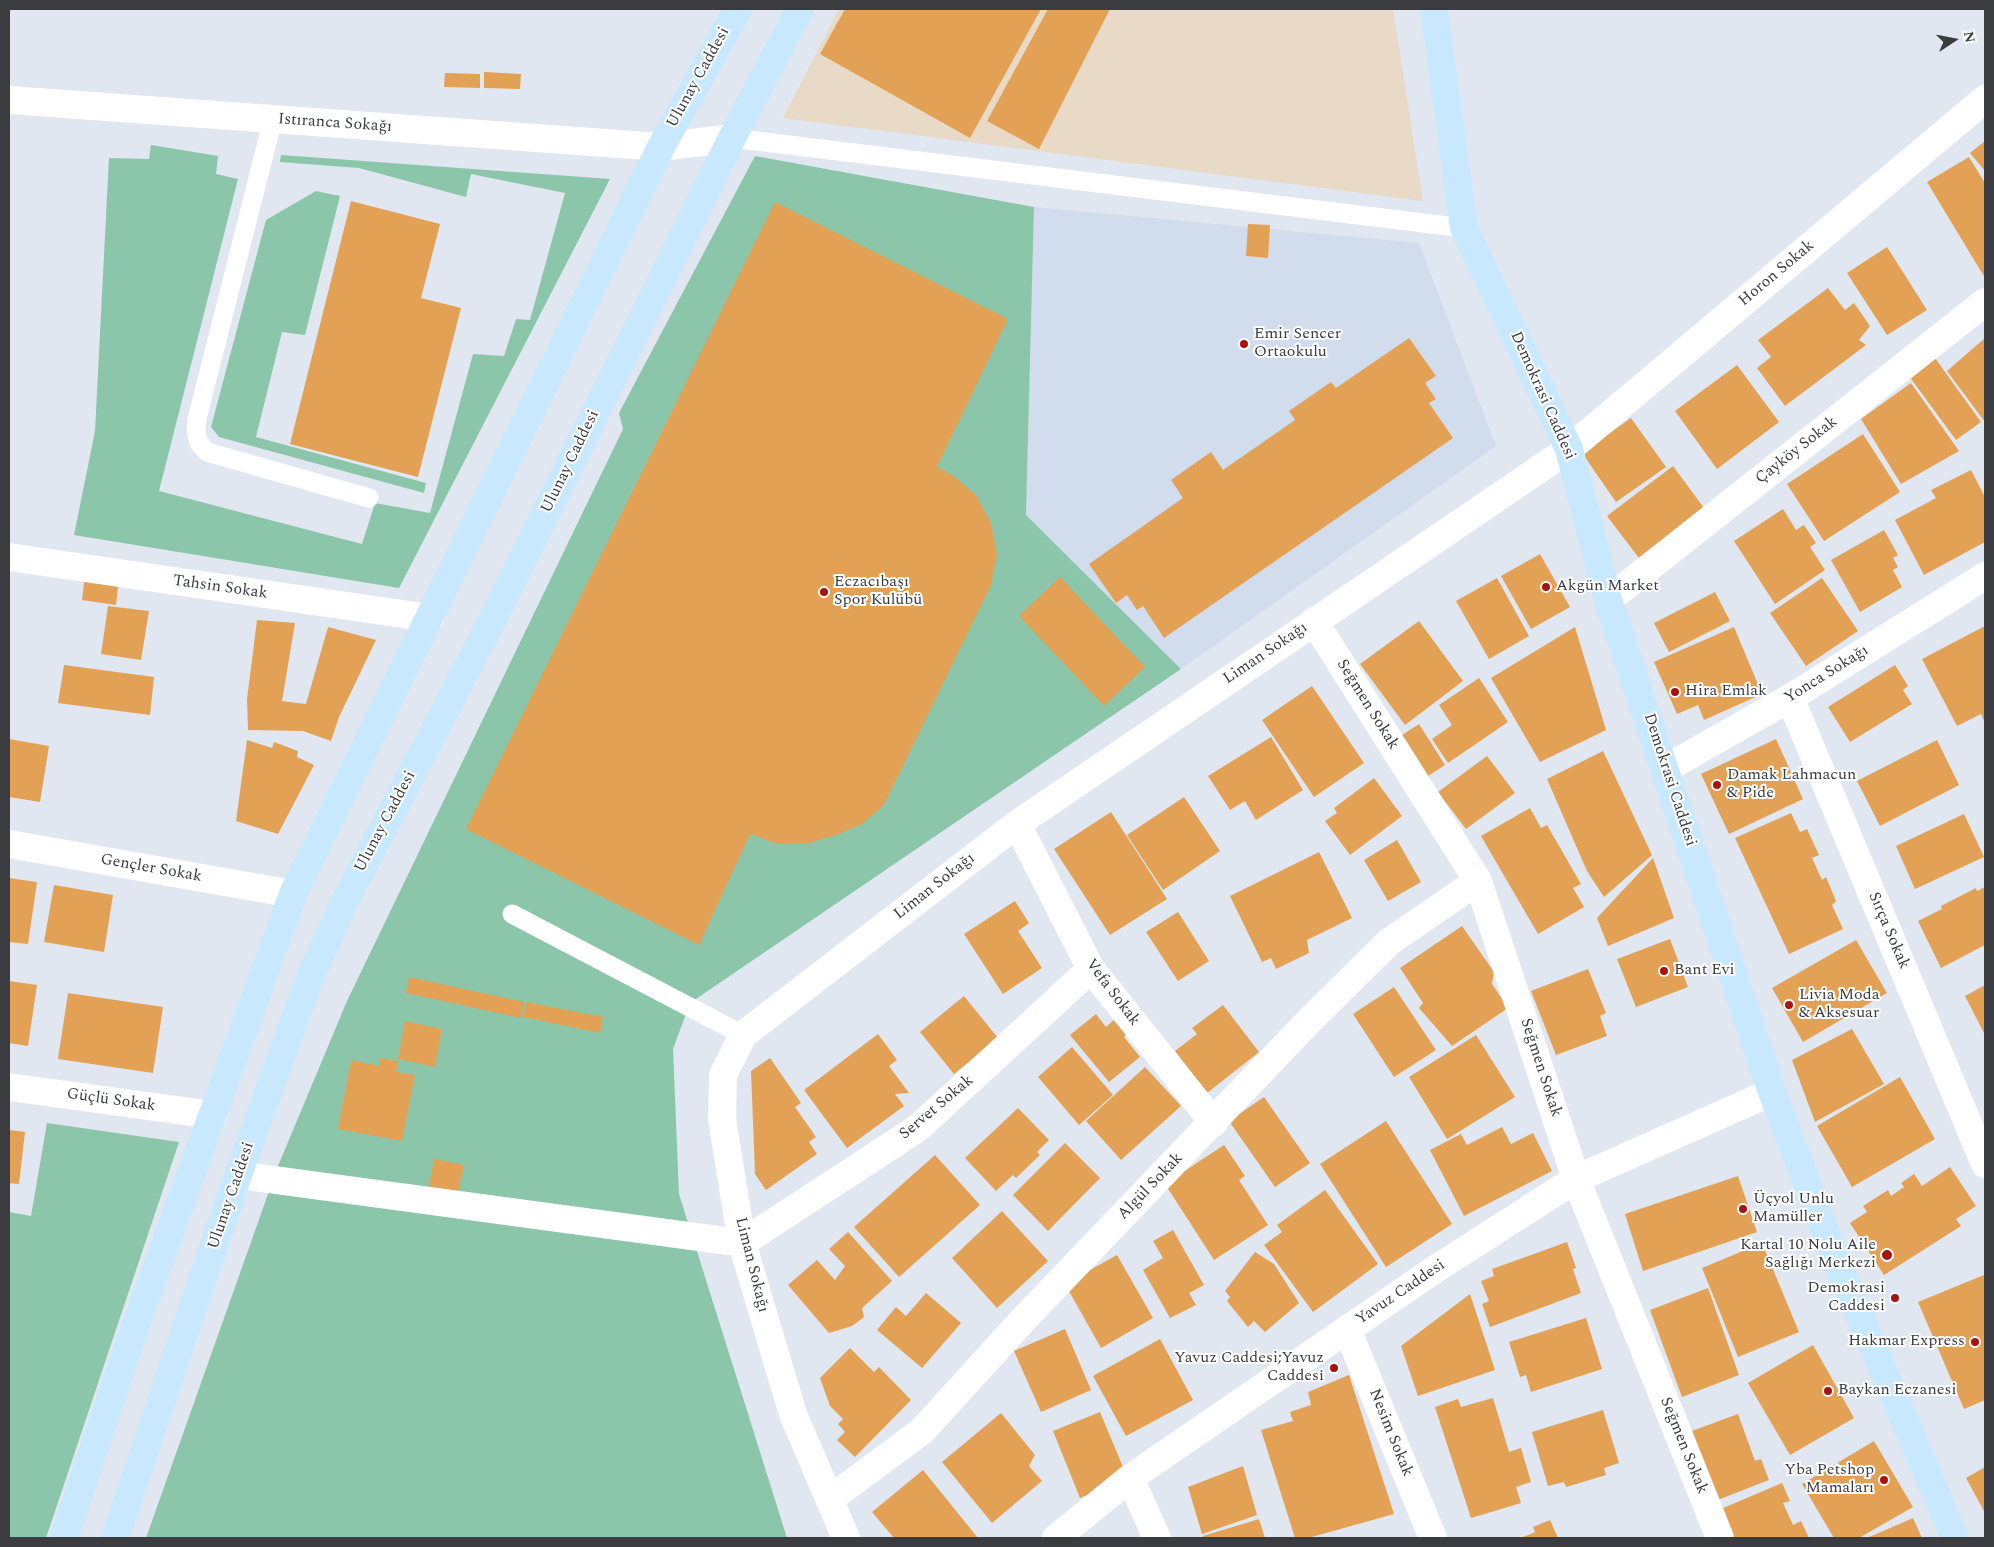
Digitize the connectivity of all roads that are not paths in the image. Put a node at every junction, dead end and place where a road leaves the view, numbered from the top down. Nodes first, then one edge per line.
1 (738, 9) edge
2 (800, 9) edge
3 (1434, 9) edge
4 (1985, 99) edge
5 (9, 100) edge
6 (273, 119) junction
7 (732, 138) junction
8 (661, 147) junction
9 (1464, 228) junction
10 (1985, 302) edge
11 (1569, 449) junction
12 (369, 498) dead end
13 (9, 557) edge
14 (1985, 576) edge
15 (1608, 600) junction
16 (430, 618) junction
17 (1314, 621) junction
18 (1790, 698) junction
19 (1666, 769) junction
20 (1017, 824) junction
21 (9, 844) edge
22 (1478, 881) junction
23 (293, 894) junction
24 (512, 914) dead end
25 (1091, 969) junction
26 (743, 1035) junction
27 (9, 1087) edge
28 (1772, 1092) junction
29 (212, 1115) junction
30 (1214, 1123) junction
31 (1985, 1164) edge
32 (238, 1175) junction
33 (1576, 1179) junction
34 (742, 1243) junction
35 (1347, 1328) junction
36 (1130, 1478) junction
37 (830, 1499) junction
38 (64, 1538) edge
39 (115, 1538) edge
40 (846, 1538) edge
41 (1056, 1538) edge
42 (1158, 1538) edge
43 (1433, 1538) edge
44 (1720, 1538) edge
45 (1955, 1538) edge

1 - 8 street, Ulunay Caddesi
2 - 7 street, Ulunay Caddesi
3 - 9 street, Demokrasi Caddesi
4 - 11 street, Horon Sokak
5 - 6 street, Istıranca Sokağı
6 - 8 street, Istıranca Sokağı
6 - 12 lane
7 - 8 street, Ulunay Caddesi
7 - 9 lane
7 - 32 street, Ulunay Caddesi
8 - 16 street, Ulunay Caddesi
9 - 11 street, Demokrasi Caddesi
10 - 15 street, Çayköy Sokak
11 - 15 street, Demokrasi Caddesi
11 - 17 street, Liman Sokağı
13 - 16 street, Tahsin Sokak
14 - 18 street, Yonca Sokağı
15 - 19 street, Demokrasi Caddesi
16 - 23 street, Ulunay Caddesi
17 - 20 street, Liman Sokağı
17 - 22 street, Seğmen Sokak
18 - 19 street, Yonca Sokağı
18 - 31 street, Sırça Sokak
19 - 28 street, Demokrasi Caddesi
20 - 25 street, Vefa Sokak
20 - 26 street, Liman Sokağı
21 - 23 street, Gençler Sokak
22 - 30 street, Algül Sokak
22 - 33 street, Seğmen Sokak
23 - 29 street, Ulunay Caddesi
24 - 26 lane
25 - 30 street, Vefa Sokak
25 - 34 street, Servet Sokak
26 - 34 street, Liman Sokağı
27 - 29 street, Güçlü Sokak
28 - 33 street, Yavuz Caddesi
28 - 45 street, Demokrasi Caddesi
29 - 38 street, Ulunay Caddesi
30 - 37 street, Algül Sokak
32 - 34 street
32 - 39 street, Ulunay Caddesi
33 - 35 street, Yavuz Caddesi
33 - 44 street, Seğmen Sokak
34 - 37 street, Liman Sokağı
35 - 36 street, Yavuz Caddesi
35 - 43 street, Nesim Sokak
36 - 41 street, Yavuz Caddesi
36 - 42 street
37 - 40 street, Liman Sokağı

